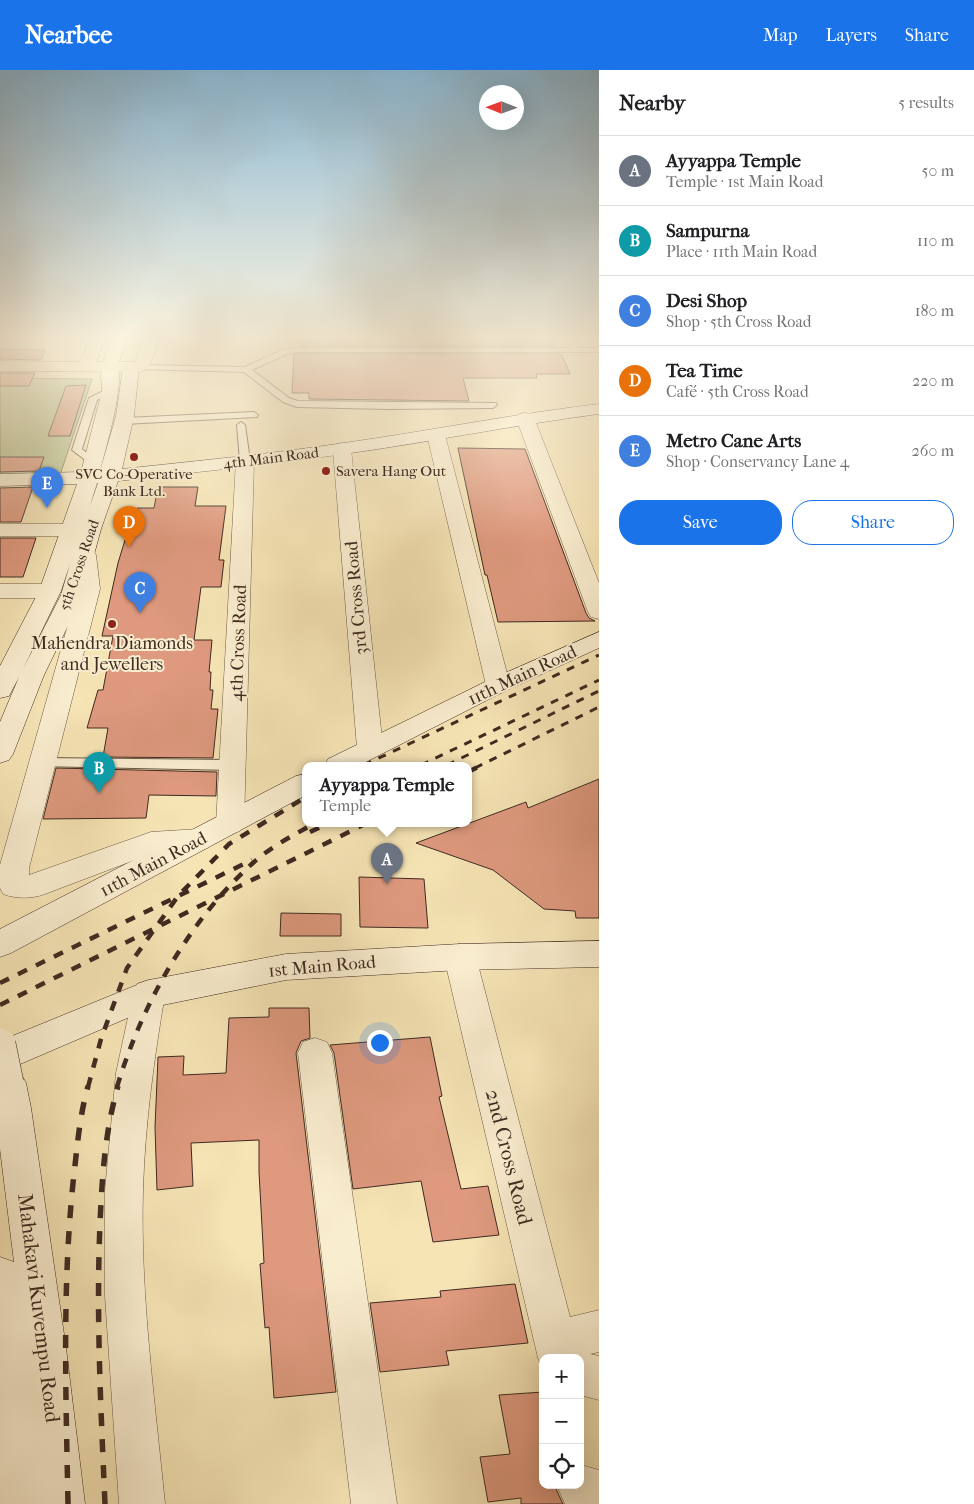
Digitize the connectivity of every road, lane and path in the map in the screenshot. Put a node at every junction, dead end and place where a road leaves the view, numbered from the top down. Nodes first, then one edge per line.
1 (108, 407) edge
2 (127, 407) edge
3 (599, 409) edge
4 (254, 415) dead end
5 (525, 418) junction
6 (124, 421) junction
7 (241, 425) dead end
8 (436, 435) junction
9 (342, 449) junction
10 (245, 462) junction
11 (97, 472) junction
12 (0, 480) edge
13 (0, 530) edge
14 (70, 530) junction
15 (85, 555) junction
16 (0, 591) edge
17 (50, 591) junction
18 (599, 612) edge
19 (599, 639) edge
20 (498, 685) junction
21 (0, 690) edge
22 (370, 748) junction
23 (0, 754) edge
24 (344, 762) edge
25 (41, 763) junction
26 (232, 765) junction
27 (302, 785) edge
28 (230, 824) junction
29 (199, 840) junction
30 (0, 944) edge
31 (599, 954) edge
32 (460, 957) junction
33 (149, 994) junction
34 (0, 1044) edge
35 (315, 1053) dead end
36 (4, 1070) edge
37 (0, 1277) edge
38 (599, 1331) edge
39 (564, 1354) edge
40 (569, 1354) edge
41 (584, 1369) edge
42 (599, 1378) edge
43 (19, 1504) edge
44 (62, 1504) edge
45 (142, 1504) edge
46 (374, 1504) edge

1 - 11 street, 5th Cross Road
2 - 6 street, 5th Cross Road
3 - 5 street, 4th Main Road
4 - 6 lane
5 - 8 street, 4th Main Road
5 - 18 street
6 - 11 street, 5th Cross Road
7 - 10 lane
8 - 9 street, 4th Main Road
8 - 20 street
9 - 10 street, 4th Main Road
9 - 22 street, 3rd Cross Road
10 - 11 street, 4th Main Road
10 - 26 street, 4th Cross Road
11 - 12 street, 4th Main Road
11 - 14 street, 5th Cross Road
11 - 15 street, 5th Cross Road
13 - 14 street
14 - 17 street, 5th Cross Road
15 - 23 street, 5th Cross Road
15 - 25 street
16 - 17 street
17 - 21 street, 5th Cross Road
19 - 20 street, 11th Main Road
20 - 22 street, 11th Main Road
22 - 24 street, 11th Main Road
25 - 26 lane
25 - 29 street
26 - 28 street, 4th Cross Road
27 - 28 street, 11th Main Road
28 - 29 street, 11th Main Road
29 - 30 street, 11th Main Road
31 - 32 street, 1st Main Road
32 - 33 street, 1st Main Road
32 - 39 street, 2nd Cross Road
33 - 36 street, 1st Main Road
33 - 45 street
34 - 36 street, Mahakavi Kuvempu Road, bridge
35 - 46 street
36 - 44 street, Mahakavi Kuvempu Road
37 - 43 street, Mahakavi Kuvempu Road
38 - 40 street
41 - 42 street

